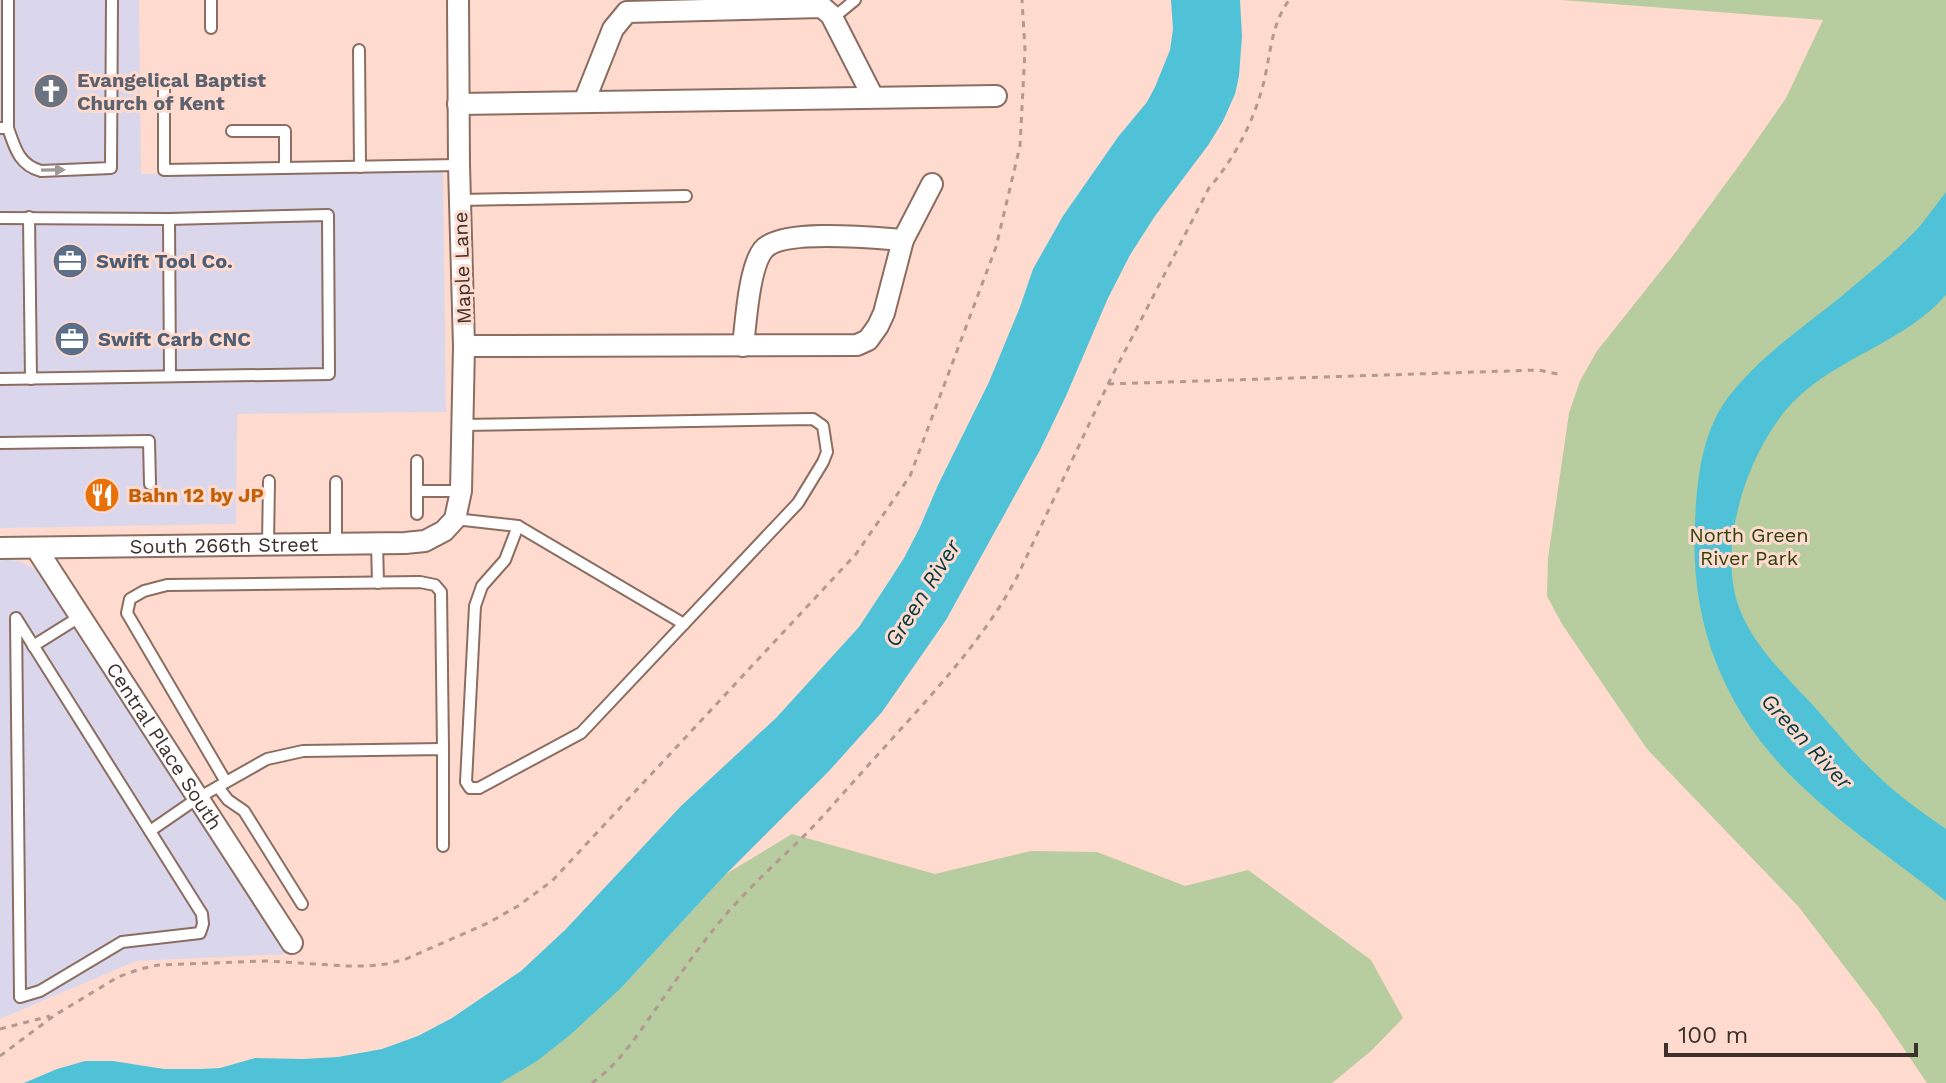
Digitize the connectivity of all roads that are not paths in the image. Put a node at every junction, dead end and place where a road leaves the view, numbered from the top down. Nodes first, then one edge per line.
1 (8, 0) edge
2 (112, 0) edge
3 (211, 0) edge
4 (458, 0) edge
5 (855, 0) edge
6 (833, 18) junction
7 (211, 28) dead end
8 (359, 50) dead end
9 (164, 83) dead end
10 (996, 96) dead end
11 (873, 97) junction
12 (584, 102) junction
13 (458, 104) junction
14 (4, 128) edge
15 (232, 131) dead end
16 (459, 165) junction
17 (360, 167) junction
18 (285, 168) junction
19 (932, 184) dead end
20 (686, 196) dead end
21 (460, 200) junction
22 (29, 217) junction
23 (0, 218) edge
24 (169, 219) junction
25 (903, 240) junction
26 (464, 346) junction
27 (743, 346) junction
28 (170, 376) junction
29 (0, 379) edge
30 (31, 379) junction
31 (462, 425) junction
32 (0, 443) edge
33 (417, 461) dead end
34 (269, 481) dead end
35 (336, 482) dead end
36 (150, 484) dead end
37 (417, 491) junction
38 (461, 491) junction
39 (417, 514) dead end
40 (450, 525) junction
41 (518, 526) junction
42 (377, 543) junction
43 (268, 544) junction
44 (336, 544) junction
45 (0, 548) edge
46 (36, 548) junction
47 (378, 583) junction
48 (81, 616) junction
49 (684, 624) junction
50 (33, 646) junction
51 (443, 749) junction
52 (222, 784) junction
53 (198, 798) junction
54 (150, 831) junction
55 (443, 846) dead end
56 (302, 904) dead end
57 (292, 943) dead end

1 - 14 lane
14 -> 2 lane
3 - 7 lane
4 - 13 street, Maple Lane
5 - 6 lane
6 - 11 street
6 - 12 street
8 - 17 lane
9 - 18 lane
10 - 11 street
11 - 12 street
12 - 13 street
13 - 16 street, Maple Lane
15 - 18 lane
16 - 17 lane
16 - 21 street, Maple Lane
17 - 18 lane
19 - 25 street
20 - 21 lane
21 - 26 street, Maple Lane
22 - 23 lane
22 - 24 lane
22 - 30 lane
24 - 28 lane
24 - 28 lane
25 - 27 street
25 - 27 street
26 - 27 street
26 - 31 street, Maple Lane
28 - 30 lane
29 - 30 lane
31 - 38 street, Maple Lane
31 - 49 lane
32 - 36 lane
33 - 37 lane
34 - 43 lane
35 - 44 lane
37 - 38 lane
37 - 39 lane
38 - 40 street, Maple Lane
40 - 41 lane
40 - 42 street, South 266th Street
41 - 49 lane
41 - 49 lane
42 - 44 street, South 266th Street
42 - 47 lane
43 - 44 street, South 266th Street
43 - 46 street, South 266th Street
45 - 46 street, South 266th Street
46 - 48 street, Central Place South
47 - 51 lane
47 - 52 lane
48 - 50 lane
48 - 53 street, Central Place South
50 - 54 lane
50 - 54 lane
51 - 52 lane
51 - 55 lane
52 - 53 lane
52 - 56 lane
53 - 54 lane
53 - 57 street, Central Place South

